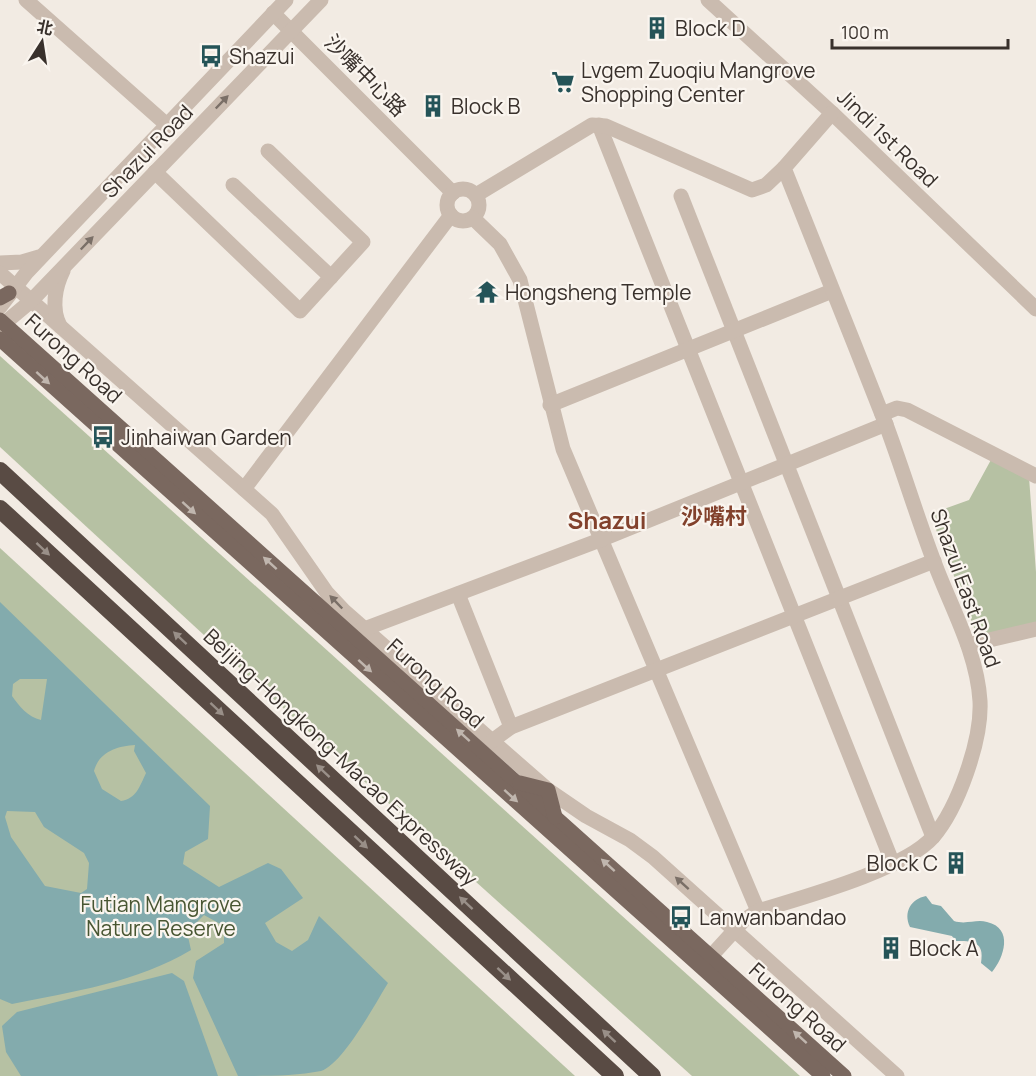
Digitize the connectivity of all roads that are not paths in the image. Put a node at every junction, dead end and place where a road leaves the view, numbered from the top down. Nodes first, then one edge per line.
1 (26, 0) edge
2 (286, 0) edge
3 (321, 0) edge
4 (708, 0) edge
5 (273, 14) junction
6 (291, 30) junction
7 (831, 113) junction
8 (167, 125) junction
9 (599, 125) junction
10 (268, 151) dead end
11 (783, 168) junction
12 (155, 172) junction
13 (233, 185) dead end
14 (453, 193) junction
15 (476, 195) junction
16 (681, 196) dead end
17 (451, 215) junction
18 (473, 218) junction
19 (44, 254) junction
20 (0, 263) edge
21 (67, 264) junction
22 (0, 273) edge
23 (331, 277) junction
24 (832, 291) junction
25 (8, 292) edge
26 (31, 301) junction
27 (0, 307) edge
28 (1036, 309) edge
29 (1, 328) edge
30 (62, 328) junction
31 (736, 330) junction
32 (686, 350) junction
33 (550, 405) junction
34 (884, 419) junction
35 (789, 464) junction
36 (0, 471) edge
37 (1036, 477) edge
38 (742, 483) junction
39 (244, 489) junction
40 (0, 509) edge
41 (600, 540) junction
42 (934, 561) junction
43 (458, 594) junction
44 (839, 599) junction
45 (794, 616) junction
46 (1036, 629) edge
47 (358, 631) junction
48 (968, 645) junction
49 (657, 670) junction
50 (511, 727) junction
51 (492, 741) junction
52 (514, 781) junction
53 (548, 790) junction
54 (555, 818) junction
55 (933, 837) junction
56 (893, 864) junction
57 (758, 911) junction
58 (735, 930) junction
59 (706, 962) junction
60 (615, 1076) edge
61 (652, 1076) edge
62 (823, 1076) edge
63 (844, 1076) edge
64 (897, 1076) edge

1 - 8 street
2 - 5 street, Shazui Road
3 - 6 street, Shazui Road
4 - 7 street, Jindi 1st Road
5 - 6 street, 沙嘴中心路
5 - 8 street, Shazui Road
12 -> 6 street, Shazui Road
6 - 14 street, 沙嘴中心路
7 - 11 street
7 - 28 street, Jindi 1st Road
8 - 19 street, Shazui Road
9 - 11 street
9 - 15 street
9 - 32 street
10 - 23 street
11 - 24 street, Shazui East Road
21 -> 12 street, Shazui Road
12 - 23 street
13 - 23 street
14 - 15 street
14 - 17 street
15 - 18 street
16 - 31 street
17 - 18 street
17 - 39 street
18 - 33 street
19 - 20 street
19 - 25 street, Shazui Road
21 - 26 street, Shazui Road
21 - 30 street
22 - 25 street
24 - 31 street
24 - 34 street, Shazui East Road
25 - 26 street
25 - 27 street, Shazui Road
26 - 29 street, Shazui Road
26 - 30 street
47 -> 29 main road, Furong Road
29 -> 59 main road, Furong Road
30 - 39 street
31 - 32 street
31 - 35 street
32 - 33 street
32 - 38 street
33 - 41 street
34 - 35 street
34 - 37 street
34 - 42 street, Shazui East Road
35 - 38 street
35 - 44 street
61 -> 36 highway, Beijing-Hongkong-Macao Expressway
38 - 41 street
38 - 45 street
47 -> 39 street
40 -> 60 highway
41 - 43 street
41 - 49 street
42 - 44 street
42 - 48 street, Shazui East Road
43 - 47 street
43 - 50 street
44 - 45 street
44 - 55 street
45 - 49 street
45 - 56 street
46 - 48 street
47 - 51 street
52 -> 47 main road, Furong Road
48 - 55 street, Shazui East Road
49 - 50 street
49 - 57 street
50 - 51 street
51 - 53 street
52 - 53 main road
52 - 54 main road, Furong Road
53 - 54 main road
58 -> 53 street
59 -> 54 main road, Furong Road
55 - 56 street, Shazui East Road
56 - 57 street, Shazui East Road
57 - 58 street, Shazui East Road
58 - 59 street, Shazui East Road
58 - 64 street
59 - 62 main road, Furong Road
63 -> 59 main road, Furong Road

